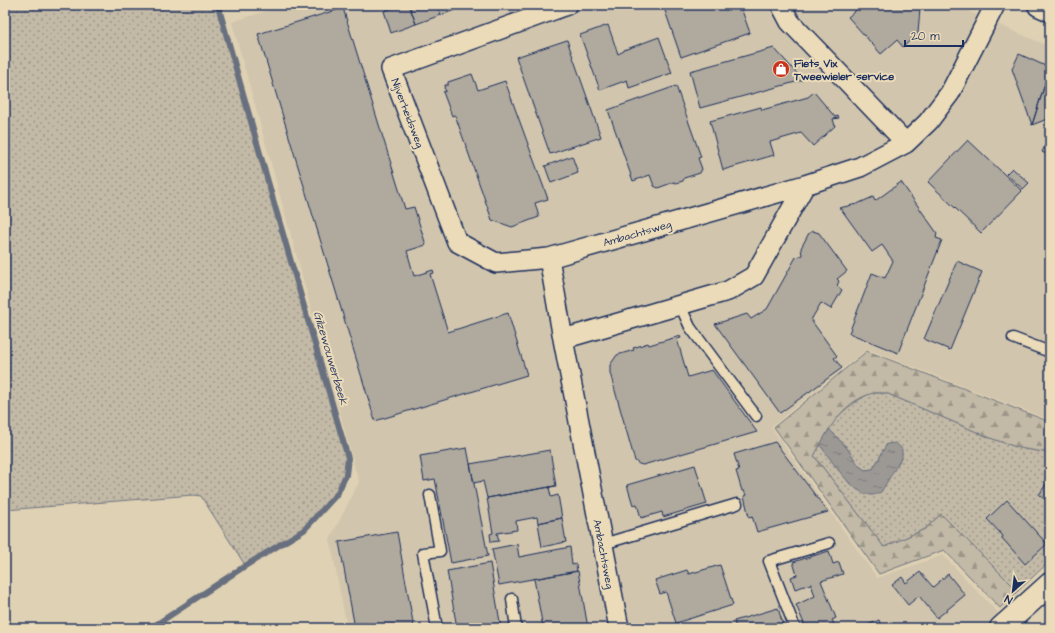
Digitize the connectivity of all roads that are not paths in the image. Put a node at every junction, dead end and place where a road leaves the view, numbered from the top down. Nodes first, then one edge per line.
1 (567, 5) edge
2 (781, 5) edge
3 (995, 5) edge
4 (1039, 5) edge
5 (1050, 10) edge
6 (906, 143) junction
7 (804, 185) junction
8 (549, 258) junction
9 (680, 305) junction
10 (1013, 338) dead end
11 (563, 339) junction
12 (1050, 352) edge
13 (756, 416) dead end
14 (430, 495) dead end
15 (737, 504) dead end
16 (829, 543) dead end
17 (602, 544) junction
18 (1050, 584) edge
19 (512, 599) dead end
20 (437, 628) edge
21 (516, 628) edge
22 (619, 628) edge
23 (795, 628) edge
24 (1000, 628) edge

1 - 8 street, Nijverheidsweg
2 - 6 street
3 - 6 street, Ambachtsweg
4 - 5 street
6 - 7 street, Ambachtsweg
7 - 8 street, Ambachtsweg
7 - 9 street
8 - 11 street, Ambachtsweg
9 - 11 street
9 - 13 lane
10 - 12 lane
11 - 17 street, Ambachtsweg
14 - 20 lane
15 - 17 lane
16 - 23 lane
17 - 22 street, Ambachtsweg
18 - 24 street
19 - 21 lane

